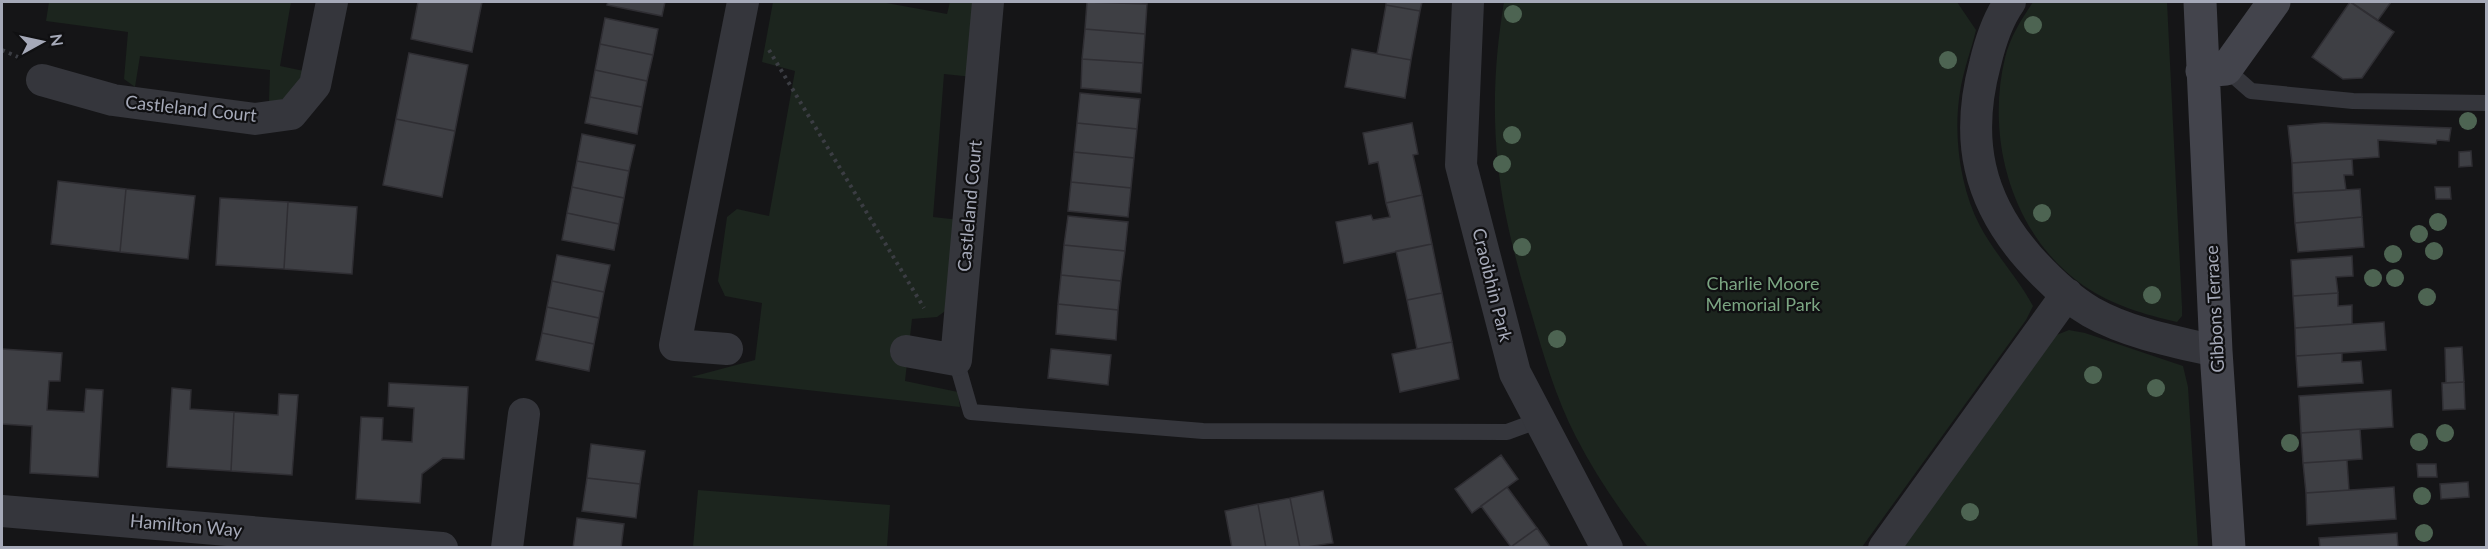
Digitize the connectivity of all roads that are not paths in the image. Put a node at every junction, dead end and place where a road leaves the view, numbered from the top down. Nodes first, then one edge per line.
1 (332, 2) edge
2 (988, 2) edge
3 (1468, 2) edge
4 (2008, 2) edge
5 (2200, 2) edge
6 (2274, 2) edge
7 (740, 15) edge
8 (2214, 70) junction
9 (42, 80) dead end
10 (2487, 103) edge
11 (2067, 294) junction
12 (727, 348) dead end
13 (906, 351) dead end
14 (2216, 351) junction
15 (956, 360) junction
16 (524, 414) dead end
17 (1540, 420) junction
18 (2, 511) edge
19 (153, 536) edge
20 (442, 548) edge
21 (507, 548) edge
22 (1607, 548) edge
23 (1884, 548) edge
24 (2229, 548) edge

1 - 9 street, Castleland Court
2 - 15 street, Castleland Court
3 - 17 street, Craoibhin Park
4 - 11 street
5 - 8 main road, Gibbons Terrace
6 - 8 main road
7 - 12 street
8 - 10 lane
8 - 14 main road, Gibbons Terrace
11 - 14 street
11 - 23 street
13 - 15 street
14 - 24 main road, Gibbons Terrace
15 - 17 lane
16 - 21 street
17 - 22 street, Craoibhin Park
18 - 19 street, Hamilton Way
19 - 20 street, Hamilton Way

